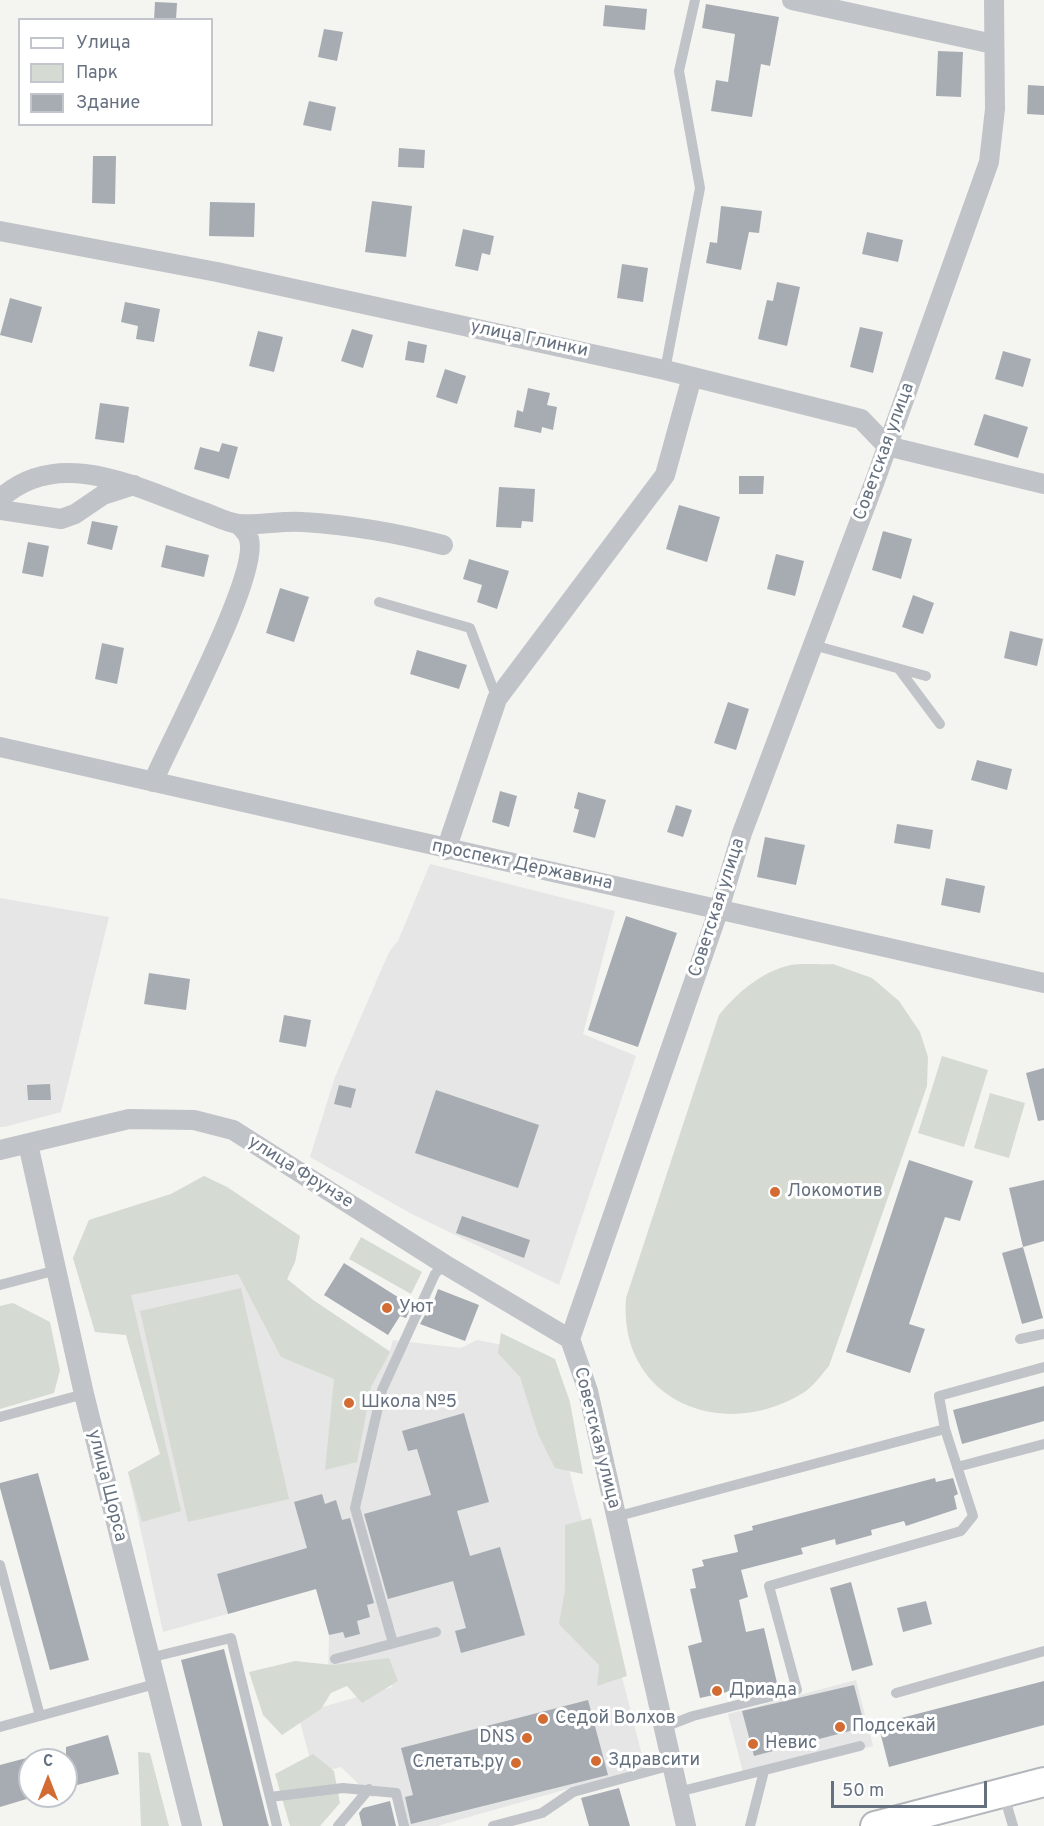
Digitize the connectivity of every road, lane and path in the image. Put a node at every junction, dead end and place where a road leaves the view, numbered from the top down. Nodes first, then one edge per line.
1 (695, 0) edge
2 (792, 0) edge
3 (994, 0) edge
4 (993, 44) junction
5 (0, 231) edge
6 (665, 370) junction
7 (692, 377) junction
8 (887, 446) junction
9 (1044, 484) edge
10 (134, 485) junction
11 (0, 499) edge
12 (0, 510) edge
13 (238, 524) junction
14 (443, 545) dead end
15 (379, 602) dead end
16 (813, 645) junction
17 (899, 669) junction
18 (926, 676) dead end
19 (497, 699) junction
20 (940, 724) dead end
21 (0, 747) edge
22 (153, 782) junction
23 (446, 850) junction
24 (719, 909) junction
25 (1044, 983) edge
26 (28, 1144) junction
27 (0, 1150) edge
28 (444, 1264) junction
29 (57, 1270) junction
30 (0, 1285) edge
31 (1044, 1334) edge
32 (570, 1339) junction
33 (1020, 1339) dead end
34 (1044, 1367) edge
35 (84, 1394) junction
36 (0, 1417) edge
37 (945, 1429) junction
38 (1044, 1444) edge
39 (957, 1467) junction
40 (615, 1517) junction
41 (0, 1566) edge
42 (436, 1632) dead end
43 (393, 1643) junction
44 (1044, 1651) edge
45 (149, 1658) junction
46 (335, 1659) dead end
47 (155, 1684) junction
48 (896, 1693) dead end
49 (40, 1716) junction
50 (0, 1727) edge
51 (664, 1727) junction
52 (860, 1746) dead end
53 (672, 1765) junction
54 (764, 1771) junction
55 (1044, 1782) edge
56 (369, 1789) junction
57 (678, 1792) junction
58 (1003, 1792) junction
59 (270, 1797) junction
60 (192, 1826) edge
61 (277, 1826) edge
62 (338, 1826) edge
63 (404, 1826) edge
64 (493, 1826) edge
65 (686, 1826) edge
66 (750, 1826) edge
67 (875, 1826) edge
68 (1013, 1826) edge

1 - 6 lane
2 - 4 street
3 - 4 street, Советская улица
4 - 8 street, Советская улица
5 - 6 street, улица Глинки
6 - 7 street, улица Глинки
7 - 8 street, улица Глинки
7 - 19 street
8 - 9 street
8 - 16 street, Советская улица
10 - 11 street
10 - 12 street
10 - 13 street
13 - 14 street
13 - 22 street
15 - 19 lane
16 - 17 lane
16 - 24 street, Советская улица
17 - 18 lane
17 - 20 lane
19 - 23 street
21 - 22 street, проспект Державина
22 - 23 street, проспект Державина
23 - 24 street, проспект Державина
24 - 25 street, проспект Державина
24 - 32 street, Советская улица
26 - 27 street, улица Фрунзе
26 - 28 street, улица Фрунзе
26 - 29 street, улица Щорса
28 - 32 street, улица Фрунзе
28 - 43 lane
29 - 30 lane
29 - 35 street, улица Щорса
31 - 33 lane
32 - 40 street, Советская улица
34 - 37 lane
35 - 36 lane
35 - 45 street, улица Щорса
37 - 39 lane
37 - 40 lane
38 - 39 lane
39 - 51 lane
40 - 51 street, Советская улица
41 - 49 lane
42 - 43 lane
43 - 46 lane
44 - 48 lane
45 - 47 street, улица Щорса
45 - 59 lane
47 - 49 lane
47 - 60 street, улица Щорса
49 - 50 lane
51 - 53 street, Советская улица
52 - 54 lane
53 - 57 street, Советская улица
53 - 64 lane
54 - 57 lane
54 - 66 lane
55 - 58 main road
56 - 59 lane
56 - 62 lane
56 - 63 lane
57 - 65 street, Советская улица
58 - 67 main road
58 - 68 lane
59 - 61 lane

